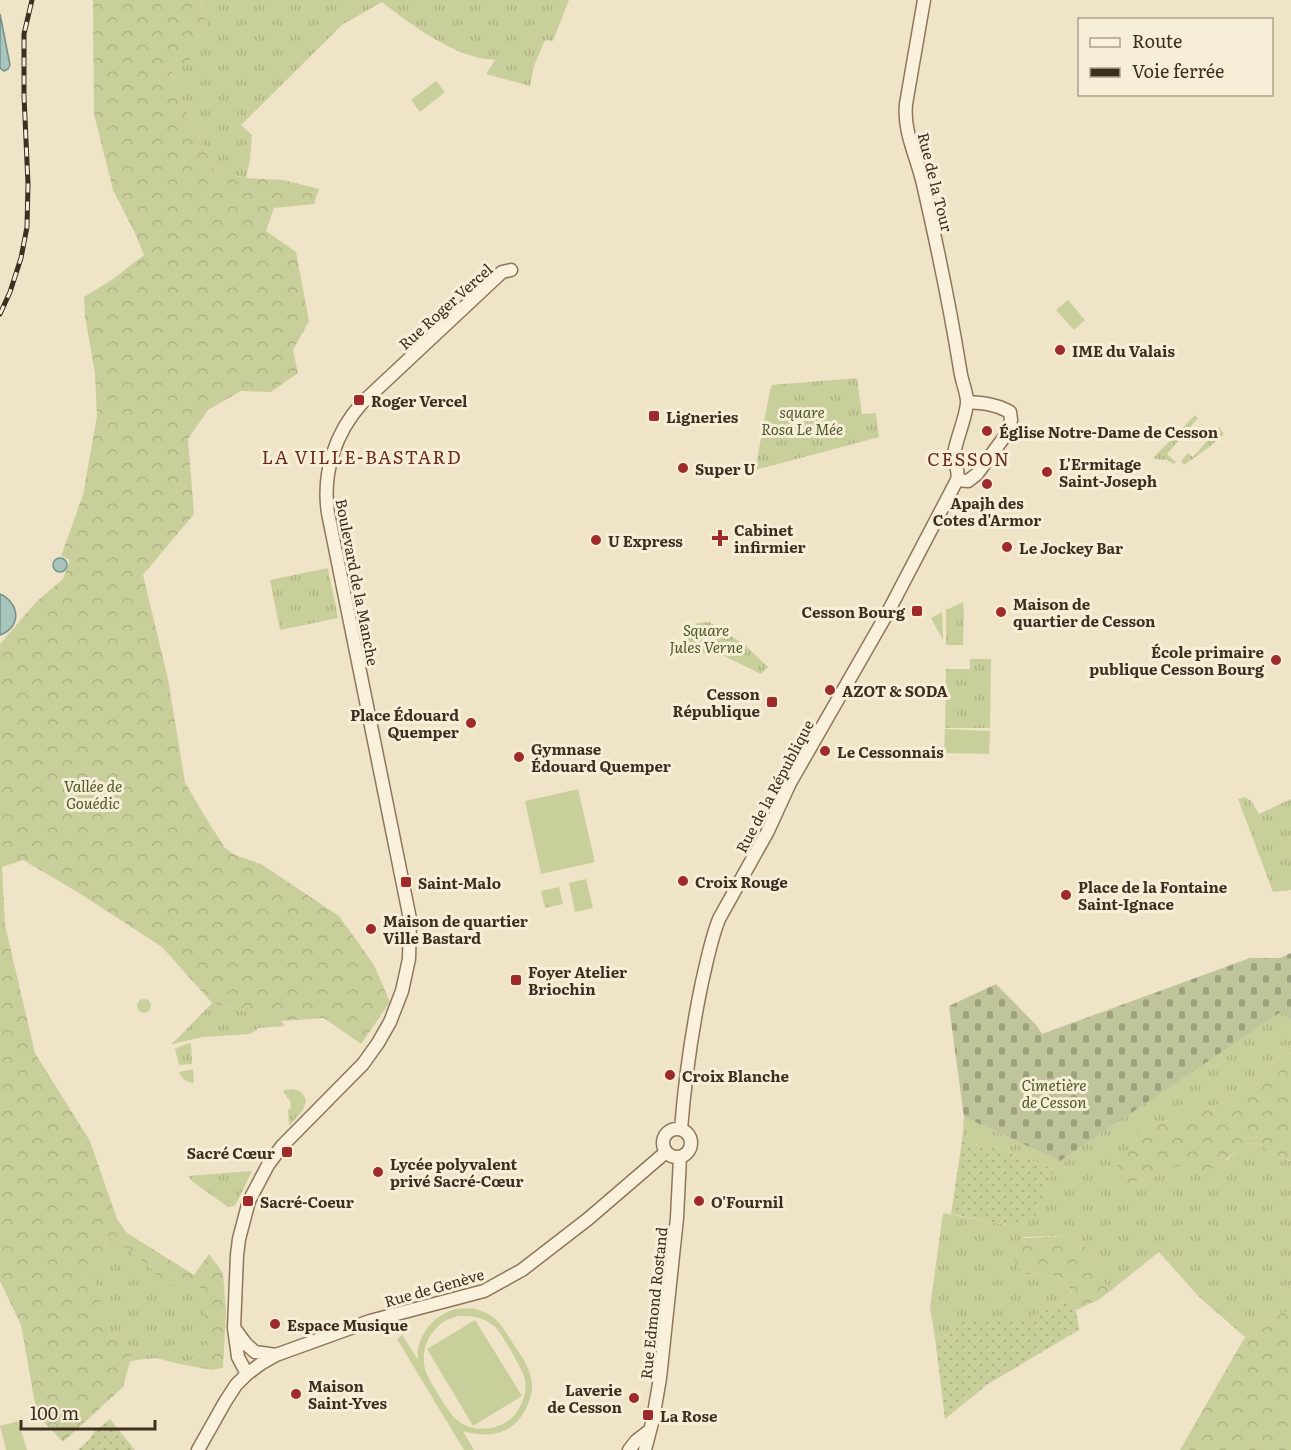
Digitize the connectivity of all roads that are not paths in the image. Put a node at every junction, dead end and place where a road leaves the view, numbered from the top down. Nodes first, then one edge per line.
1 (924, 0) edge
2 (512, 270) dead end
3 (400, 368) joint
4 (967, 402) junction
5 (957, 480) junction
6 (681, 1129) junction
7 (666, 1152) junction
8 (680, 1157) junction
9 (234, 1328) junction
10 (276, 1355) junction
11 (247, 1374) junction
12 (649, 1431) junction
13 (198, 1450) edge
14 (629, 1450) edge
15 (645, 1450) edge

1 - 4 street, Rue de la Tour
2 - 3 street, Rue Roger Vercel
3 - 9 street, Boulevard de la Manche
4 - 5 street
4 - 5 street
5 - 6 street, Rue de la République
6 - 7 street
6 - 8 street
7 - 8 street
7 - 10 street, Rue de Genève
8 - 12 street, Rue Edmond Rostand
9 - 10 street
9 - 11 street, Boulevard de la Manche
10 - 11 street, Rue de Genève
11 - 13 street, Rue de Genève
12 - 14 street
12 - 15 street, Rue Edmond Rostand

